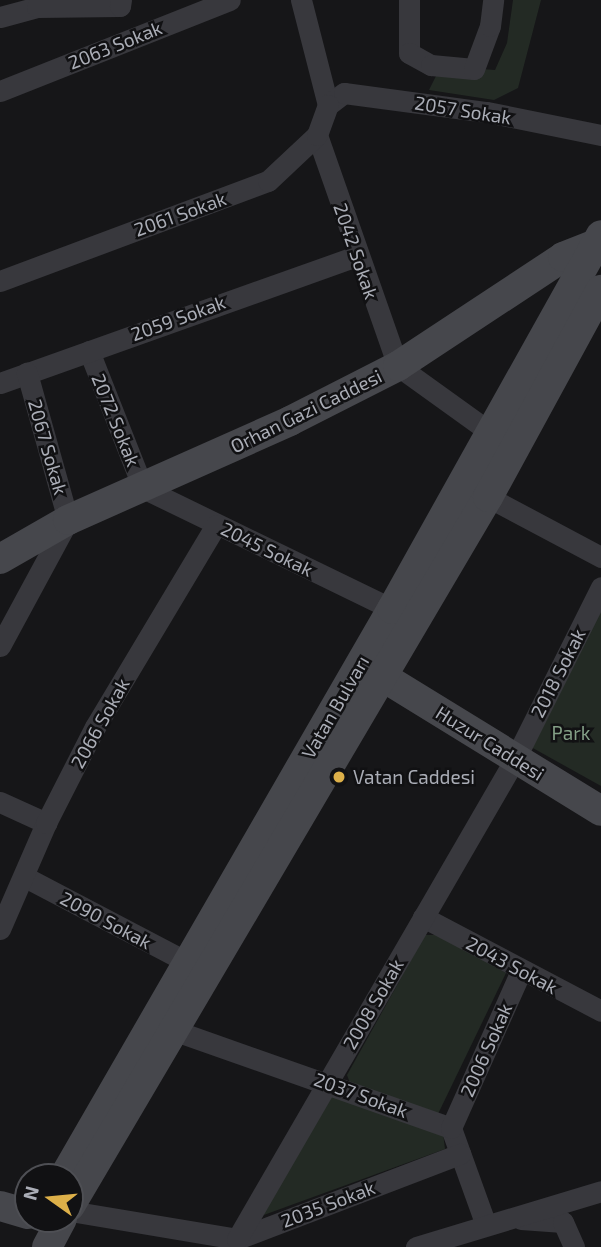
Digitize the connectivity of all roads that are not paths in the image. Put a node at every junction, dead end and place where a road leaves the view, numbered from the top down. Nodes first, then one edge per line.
1 (121, 0) edge
2 (230, 0) edge
3 (301, 0) edge
4 (409, 0) edge
5 (493, 0) edge
6 (37, 4) edge
7 (0, 17) edge
8 (0, 91) edge
9 (328, 105) junction
10 (317, 135) junction
11 (601, 135) edge
12 (599, 240) edge
13 (356, 256) junction
14 (0, 281) edge
15 (601, 290) edge
16 (89, 351) junction
17 (398, 366) junction
18 (27, 373) junction
19 (0, 383) edge
20 (490, 432) junction
21 (143, 488) junction
22 (488, 496) junction
23 (68, 520) junction
24 (216, 525) junction
25 (601, 557) edge
26 (0, 559) edge
27 (601, 587) edge
28 (392, 609) junction
29 (0, 646) edge
30 (380, 675) junction
31 (515, 759) junction
32 (0, 802) edge
33 (601, 811) edge
34 (46, 823) junction
35 (25, 877) junction
36 (423, 917) junction
37 (0, 929) edge
38 (187, 962) junction
39 (521, 971) junction
40 (601, 1011) edge
41 (173, 1030) junction
42 (327, 1081) junction
43 (451, 1128) junction
44 (460, 1154) junction
45 (72, 1163) edge
46 (84, 1182) edge
47 (601, 1191) edge
48 (84, 1214) edge
49 (509, 1218) junction
50 (486, 1225) junction
51 (241, 1243) edge
52 (416, 1247) edge
53 (574, 1247) edge

1 - 6 street
2 - 8 street, 2063 Sokak
3 - 9 street
4 - 5 street
6 - 7 street
9 - 10 street, 2061 Sokak
9 - 11 street, 2057 Sokak
10 - 13 street, 2042 Sokak
10 - 14 street, 2061 Sokak
12 - 17 main road, Orhan Gazi Caddesi
12 - 20 main road, Vatan Bulvarı
13 - 16 street, 2059 Sokak
13 - 17 street, 2042 Sokak
15 - 22 main road, Vatan Bulvarı
16 - 18 street, 2059 Sokak
16 - 21 street, 2072 Sokak
17 - 20 street
17 - 21 main road, Orhan Gazi Caddesi
18 - 19 street, 2059 Sokak
18 - 23 street, 2067 Sokak
20 - 28 main road, Vatan Bulvarı
21 - 23 main road, Orhan Gazi Caddesi
21 - 24 street, 2045 Sokak
22 - 25 street
22 - 30 main road, Vatan Bulvarı
23 - 26 main road, Orhan Gazi Caddesi
23 - 29 street
24 - 28 street, 2045 Sokak
24 - 34 street, 2066 Sokak
27 - 31 street, 2018 Sokak
28 - 38 main road, Vatan Bulvarı
30 - 31 main road, Huzur Caddesi
30 - 41 main road, Vatan Bulvarı
31 - 33 main road, Huzur Caddesi
31 - 36 street, 2008 Sokak
32 - 34 street
34 - 35 street, 2066 Sokak
35 - 37 street, 2066 Sokak
35 - 38 street, 2090 Sokak
36 - 39 street, 2043 Sokak
36 - 42 street, 2008 Sokak
38 - 45 main road, Vatan Bulvarı
39 - 40 street, 2043 Sokak
39 - 43 street, 2006 Sokak
41 - 42 street, 2037 Sokak
41 - 46 main road, Vatan Bulvarı
42 - 43 street, 2037 Sokak
42 - 51 street, 2008 Sokak
43 - 44 street
44 - 50 street
44 - 51 street, 2035 Sokak
47 - 49 street
48 - 51 street
49 - 50 street
49 - 53 street
50 - 52 street

